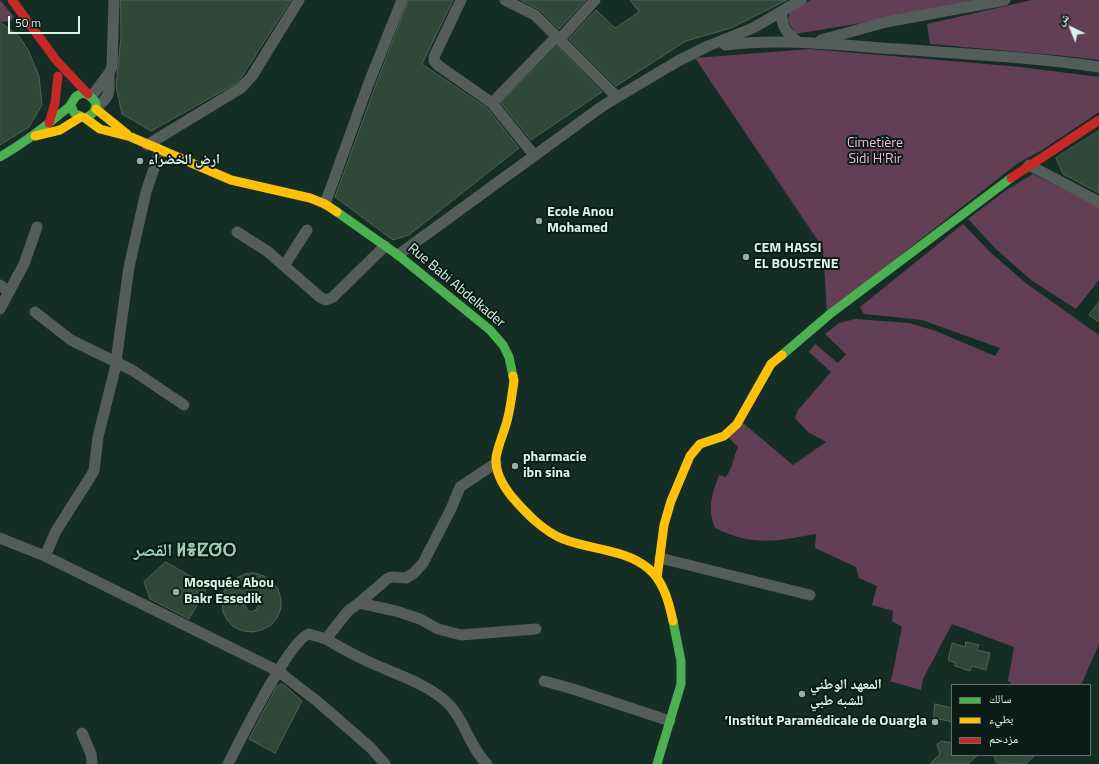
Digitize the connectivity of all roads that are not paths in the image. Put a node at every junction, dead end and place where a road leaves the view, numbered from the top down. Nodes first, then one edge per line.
1 (12, 0) edge
2 (114, 0) edge
3 (299, 0) edge
4 (402, 0) edge
5 (461, 0) edge
6 (505, 0) edge
7 (596, 0) edge
8 (801, 0) edge
9 (1005, 0) edge
10 (782, 12) junction
11 (557, 39) junction
12 (798, 42) junction
13 (812, 42) junction
14 (708, 46) junction
15 (56, 60) junction
16 (1099, 67) edge
17 (110, 73) junction
18 (58, 76) junction
19 (90, 95) junction
20 (617, 97) junction
21 (69, 99) junction
22 (492, 104) junction
23 (96, 108) junction
24 (83, 118) junction
25 (1099, 120) edge
26 (50, 123) junction
27 (34, 136) junction
28 (131, 138) junction
29 (147, 144) junction
30 (160, 150) junction
31 (534, 155) junction
32 (0, 157) edge
33 (1029, 165) junction
34 (1099, 202) edge
35 (325, 204) junction
36 (38, 227) dead end
37 (307, 230) dead end
38 (237, 232) dead end
39 (385, 246) junction
40 (398, 255) junction
41 (284, 266) junction
42 (4, 288) edge
43 (0, 309) edge
44 (35, 312) dead end
45 (116, 361) junction
46 (184, 404) dead end
47 (496, 463) junction
48 (0, 538) edge
49 (45, 556) junction
50 (660, 558) junction
51 (657, 578) junction
52 (810, 595) dead end
53 (359, 602) junction
54 (536, 629) dead end
55 (326, 639) junction
56 (278, 671) junction
57 (544, 681) dead end
58 (670, 721) junction
59 (82, 733) dead end
60 (92, 764) edge
61 (228, 764) edge
62 (385, 764) edge
63 (487, 764) edge
64 (657, 764) edge

1 - 15 main road
2 - 17 street
3 - 29 street
4 - 35 street
5 - 22 street
6 - 11 street
7 - 11 street
8 - 10 street
9 - 13 street
10 - 12 street
10 - 14 street
11 - 20 street
11 - 22 street
12 - 13 street
12 - 14 street
13 - 16 street
14 - 20 street
15 - 18 main road
15 - 19 main road
17 - 19 street
17 - 23 street
18 - 21 main road
18 - 26 main road
19 - 21 main road
19 - 23 main road
20 - 31 street
21 - 24 main road
21 - 26 main road
22 - 31 street
23 - 24 main road
23 - 28 main road
24 - 27 main road
24 - 28 main road
25 - 33 main road
26 - 27 main road
27 - 32 main road
28 - 29 main road, Rue Babi Abdelkader
29 - 30 main road, Rue Babi Abdelkader
30 - 35 main road, Rue Babi Abdelkader
30 - 45 street
31 - 40 street
33 - 34 street
33 - 50 main road
35 - 39 main road, Rue Babi Abdelkader
36 - 42 street
37 - 41 street
38 - 41 street
39 - 40 main road, Rue Babi Abdelkader
39 - 41 street
40 - 47 main road, Rue Babi Abdelkader
42 - 43 street
44 - 45 street
45 - 46 street
45 - 49 street
47 - 51 main road
47 - 53 street
48 - 49 street
49 - 56 street
50 - 51 main road
50 - 52 street
51 - 58 main road
53 - 54 street
53 - 55 street
55 - 56 street
55 - 63 street
56 - 61 street
56 - 62 street
57 - 58 street
58 - 64 main road
59 - 60 street

